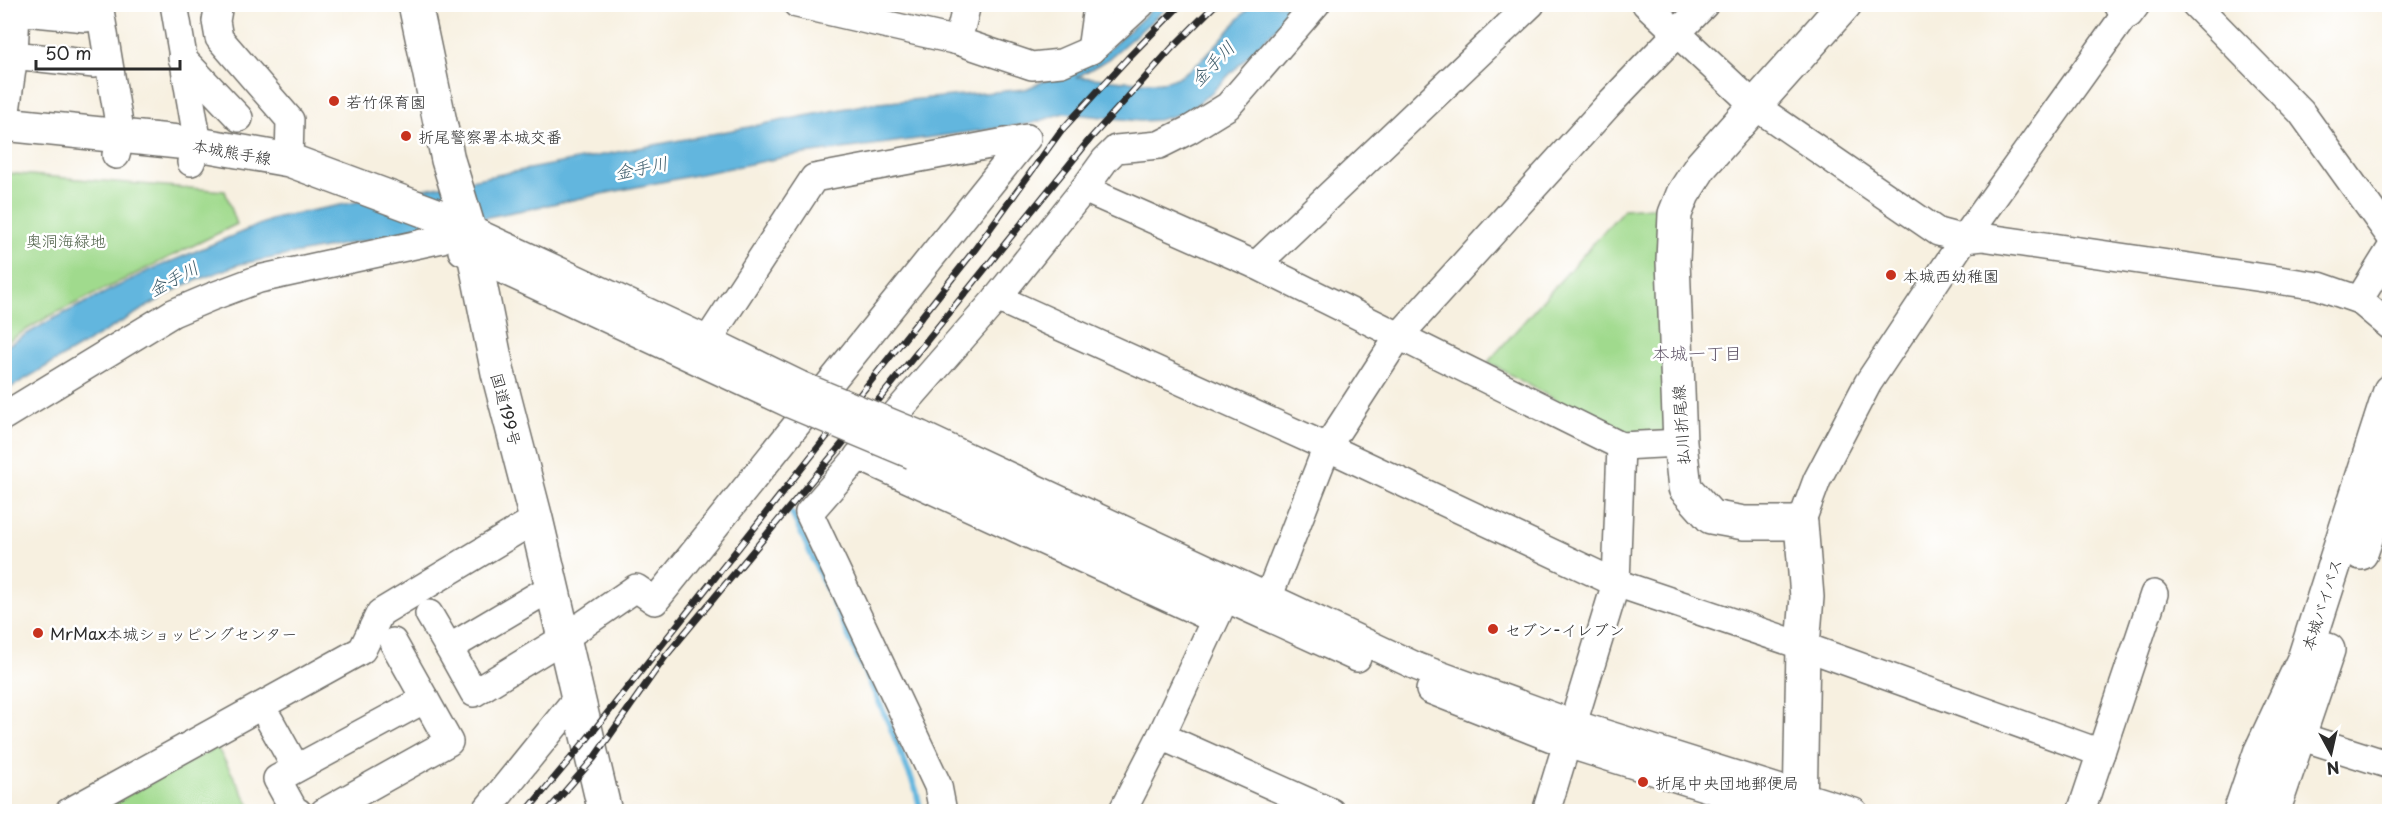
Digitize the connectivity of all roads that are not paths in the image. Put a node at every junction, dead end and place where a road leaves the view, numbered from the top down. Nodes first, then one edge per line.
1 (174, 4) edge
2 (219, 4) edge
3 (415, 4) edge
4 (797, 4) edge
5 (967, 4) edge
6 (1101, 4) edge
7 (1141, 4) edge
8 (1316, 4) edge
9 (1531, 4) edge
10 (1646, 4) edge
11 (1705, 4) edge
12 (1845, 4) edge
13 (2195, 4) edge
14 (2127, 7) edge
15 (10, 11) edge
16 (92, 11) edge
17 (1678, 33) junction
18 (958, 41) junction
19 (1091, 50) junction
20 (9, 54) edge
21 (182, 58) junction
22 (94, 64) dead end
23 (1755, 106) junction
24 (239, 118) dead end
25 (5, 124) edge
26 (4, 143) edge
27 (118, 145) junction
28 (195, 153) junction
29 (289, 160) junction
30 (335, 188) junction
31 (1084, 189) junction
32 (449, 235) junction
33 (2390, 236) edge
34 (1964, 239) junction
35 (2390, 250) edge
36 (1256, 266) junction
37 (997, 298) junction
38 (2359, 300) junction
39 (2390, 326) edge
40 (1399, 336) junction
41 (708, 340) junction
42 (2390, 391) edge
43 (795, 395) junction
44 (4, 416) edge
45 (1680, 443) junction
46 (916, 445) junction
47 (1621, 446) junction
48 (1327, 447) junction
49 (858, 456) junction
50 (2390, 470) edge
51 (536, 519) junction
52 (1801, 523) junction
53 (1616, 583) junction
54 (552, 587) junction
55 (2154, 594) dead end
56 (1265, 605) junction
57 (1219, 609) junction
58 (429, 614) dead end
59 (564, 638) junction
60 (393, 642) dead end
61 (1803, 646) junction
62 (449, 648) junction
63 (474, 693) junction
64 (578, 697) junction
65 (430, 707) junction
66 (270, 721) dead end
67 (1570, 734) junction
68 (1161, 736) junction
69 (2299, 736) junction
70 (2101, 753) junction
71 (2390, 765) edge
72 (296, 768) junction
73 (1282, 802) edge
74 (1794, 806) edge
75 (69, 812) edge
76 (298, 812) edge
77 (324, 812) edge
78 (485, 812) edge
79 (605, 812) edge
80 (944, 812) edge
81 (1122, 812) edge
82 (1331, 812) edge
83 (1546, 812) edge
84 (1854, 812) edge
85 (2080, 812) edge
86 (2240, 812) edge
87 (2274, 812) edge

1 - 21 street
2 - 29 street
3 - 32 main road, 国道199号
4 - 18 street
5 - 18 street
6 - 19 street
7 - 19 street
8 - 31 street
9 - 36 street
10 - 17 street
11 - 17 street
12 - 23 main road, 払川折尾線
13 - 33 street
14 - 34 street
15 - 16 street
15 - 20 street
16 - 27 street
17 - 23 street
17 - 40 street
18 - 19 street
20 - 22 street
20 - 25 street
21 - 24 street
21 - 28 street
23 - 34 street
23 - 45 main road, 払川折尾線
25 - 27 main road, 本城熊手線
26 - 27 main road, 本城熊手線
27 - 28 main road, 本城熊手線
28 - 29 main road, 本城熊手線
28 - 30 main road, 本城熊手線
29 - 30 main road, 本城熊手線
30 - 32 main road, 本城熊手線
31 - 36 street
31 - 37 street
32 - 41 street
32 - 43 street
32 - 44 street
32 - 51 main road, 国道199号
34 - 38 street
34 - 52 street
35 - 38 street
36 - 40 street
37 - 48 street
37 - 49 street
38 - 39 street
40 - 47 street
40 - 48 street
41 - 43 street
41 - 59 street
42 - 86 main road, 本城バイパス
43 - 46 street, bridge
45 - 47 street
45 - 52 main road, 払川折尾線
46 - 56 street
46 - 57 street
47 - 53 street
48 - 53 street
48 - 56 street
49 - 57 street
49 - 80 street
50 - 69 main road, 本城バイパス
51 - 54 main road, 国道199号
51 - 75 street
52 - 61 main road
53 - 61 street
53 - 67 street
54 - 59 main road, 国道199号
54 - 62 street
55 - 70 street
56 - 57 street
56 - 67 street
57 - 68 street
58 - 62 street
59 - 63 street
59 - 64 main road, 国道199号
60 - 65 street
61 - 70 street
61 - 74 main road
62 - 63 street
63 - 65 street
64 - 78 street
64 - 79 main road, 国道199号
65 - 72 street
65 - 77 street
66 - 72 street
67 - 74 street
67 - 83 street
68 - 73 street
68 - 81 street
69 - 71 street
69 - 87 main road, 本城バイパス
70 - 85 street
72 - 76 street
73 - 82 street
74 - 84 street

